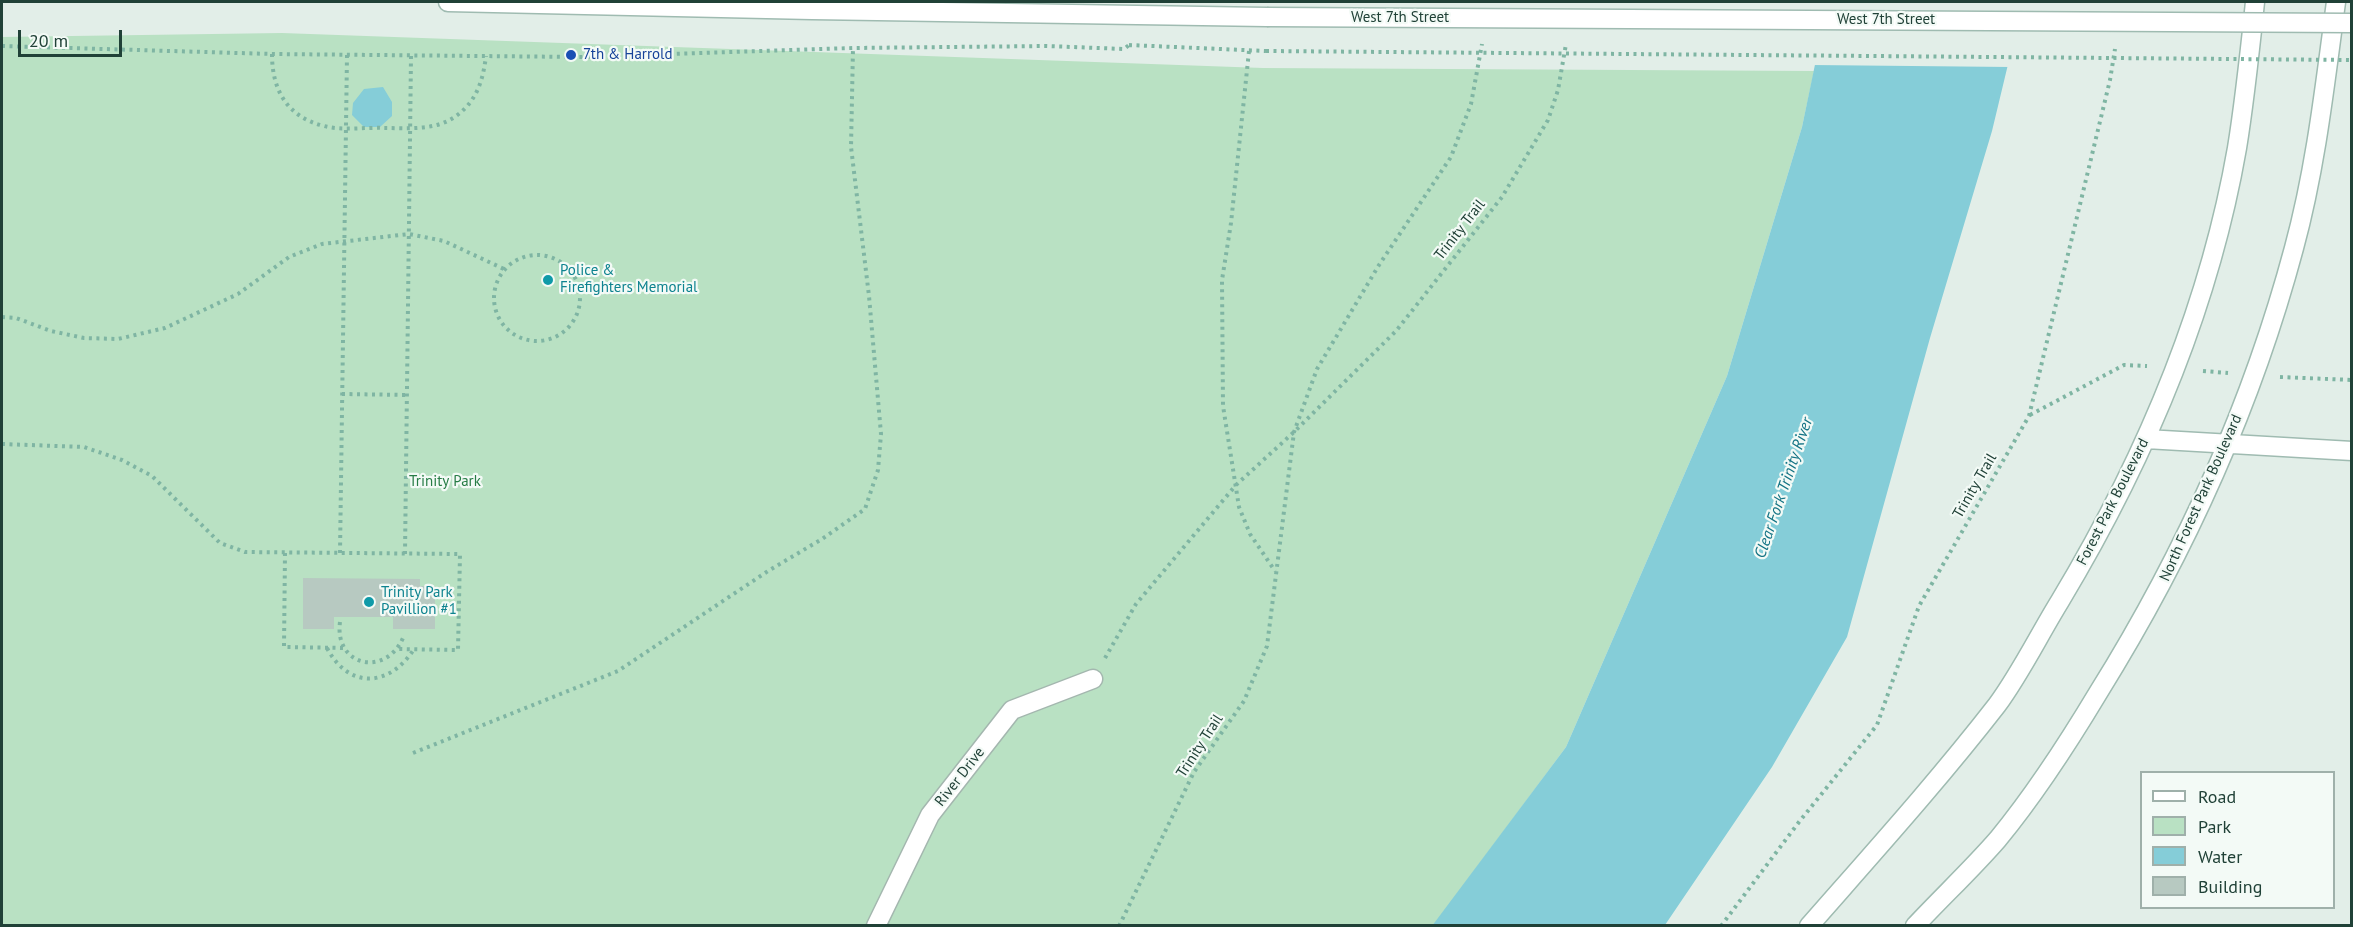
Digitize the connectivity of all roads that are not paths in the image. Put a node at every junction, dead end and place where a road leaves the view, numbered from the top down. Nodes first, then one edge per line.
1 (448, 2) edge
2 (2255, 2) edge
3 (2336, 2) edge
4 (2352, 23) edge
5 (2146, 439) junction
6 (2226, 444) junction
7 (2352, 451) edge
8 (1093, 678) road end
9 (876, 926) edge
10 (1809, 926) edge
11 (1915, 926) edge

1 - 4 main road, West 7th Street, bridge
2 - 5 main road, Forest Park Boulevard
3 - 6 main road, North Forest Park Boulevard
5 - 6 main road
5 - 10 main road, Forest Park Boulevard
6 - 7 main road
6 - 11 main road, North Forest Park Boulevard
8 - 9 main road, River Drive

